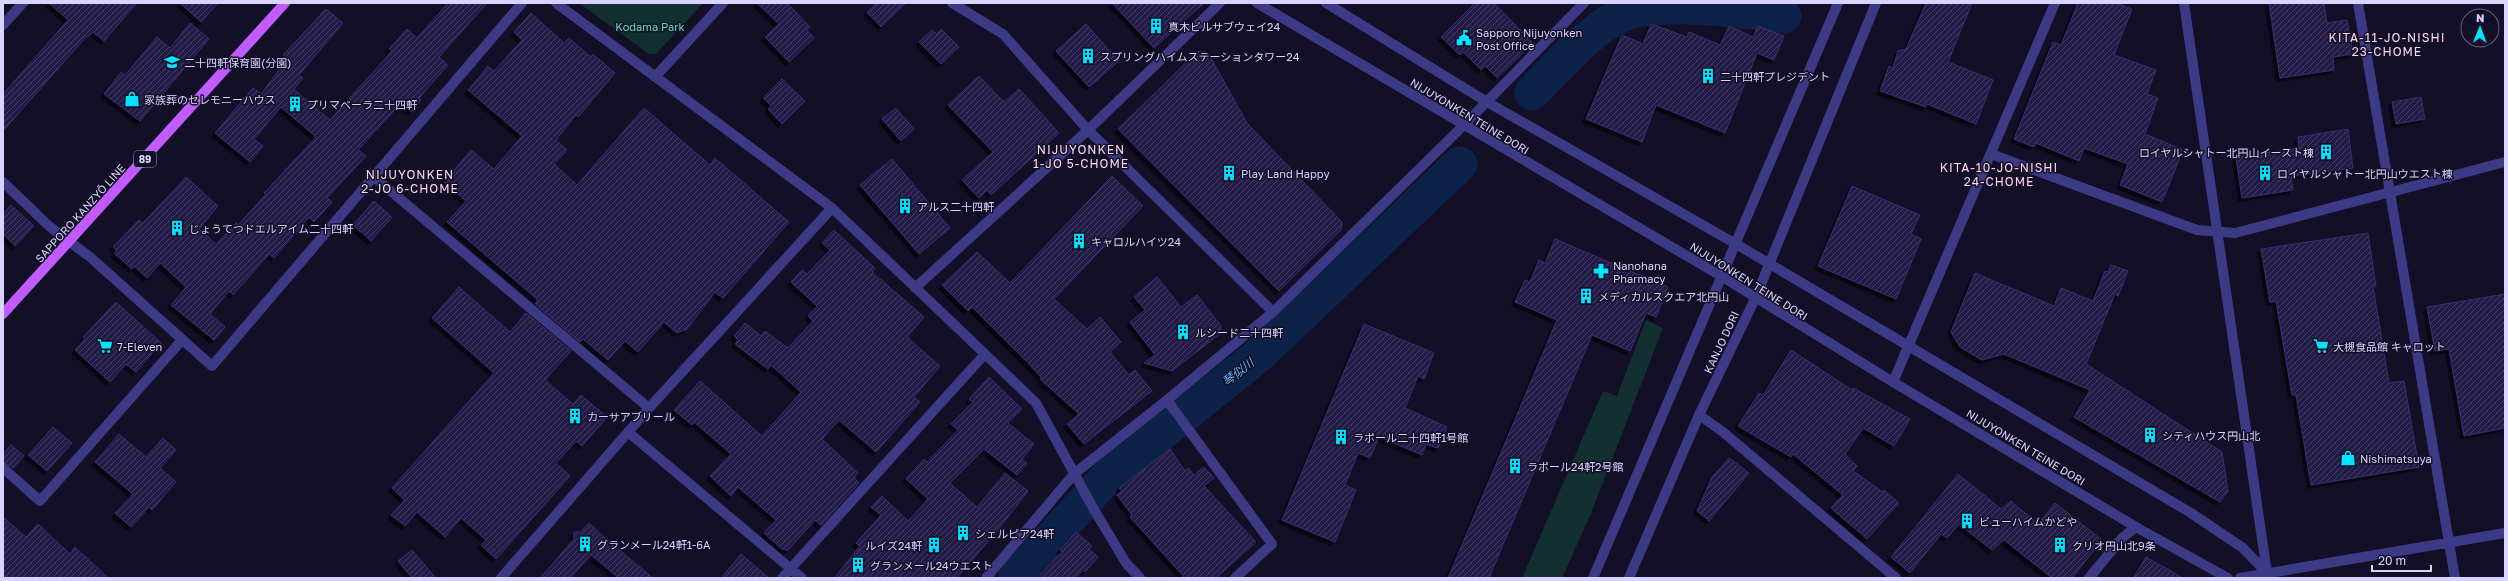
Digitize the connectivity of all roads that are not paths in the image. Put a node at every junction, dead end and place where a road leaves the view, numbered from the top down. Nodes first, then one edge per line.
1 (23, 3) edge
2 (285, 3) edge
3 (522, 3) edge
4 (556, 3) edge
5 (723, 3) edge
6 (952, 3) edge
7 (1220, 3) edge
8 (1257, 3) edge
9 (1326, 3) edge
10 (1584, 3) edge
11 (1838, 3) edge
12 (1876, 3) edge
13 (2055, 3) edge
14 (2184, 3) edge
15 (2358, 3) edge
16 (3, 26) edge
17 (655, 76) junction
18 (1487, 102) junction
19 (1463, 126) junction
20 (1088, 130) junction
21 (1991, 154) junction
22 (2505, 162) edge
23 (374, 177) junction
24 (3, 182) edge
25 (2390, 193) junction
26 (832, 208) junction
27 (2216, 234) junction
28 (70, 242) junction
29 (1736, 244) junction
30 (1769, 264) junction
31 (1721, 276) junction
32 (915, 288) junction
33 (1755, 299) junction
34 (1273, 312) junction
35 (3, 314) edge
36 (182, 340) junction
37 (1909, 347) junction
38 (985, 354) junction
39 (1893, 382) junction
40 (1170, 405) junction
41 (649, 408) junction
42 (1699, 415) junction
43 (628, 432) junction
44 (3, 468) edge
45 (1074, 474) junction
46 (2136, 527) junction
47 (2505, 533) edge
48 (2450, 543) junction
49 (792, 569) junction
50 (1633, 576) edge
51 (2268, 576) edge
52 (502, 578) edge
53 (782, 578) edge
54 (802, 578) edge
55 (986, 578) edge
56 (1140, 578) edge
57 (1235, 578) edge
58 (1593, 578) edge
59 (1896, 578) edge
60 (2089, 578) edge
61 (2228, 578) edge
62 (2240, 578) edge
63 (2455, 578) edge

1 - 16 street
2 - 28 main road, SAPPORO KANZYŌ LINE / 89
3 - 23 street
4 - 17 street
5 - 17 street
6 - 20 street
7 - 20 street
8 - 19 street, NIJUYONKEN TEINE DORI
9 - 18 street, NIJUYONKEN TEINE DORI
10 - 18 street
11 - 29 street
12 - 30 street, KANJO DORI
13 - 21 street
14 - 27 street
15 - 25 street
17 - 26 street
18 - 19 street
18 - 29 street, NIJUYONKEN TEINE DORI
19 - 31 street, NIJUYONKEN TEINE DORI
19 - 34 street
20 - 32 street
20 - 34 street
21 - 27 street
21 - 37 street
22 - 25 street
23 - 36 street
23 - 41 street
24 - 28 street
25 - 27 street
25 - 48 street
26 - 32 street
26 - 41 street
27 - 51 street
28 - 35 main road, SAPPORO KANZYŌ LINE / 89
28 - 36 street
29 - 30 street, NIJUYONKEN TEINE DORI
29 - 31 street
30 - 33 street, KANJO DORI
30 - 37 street, NIJUYONKEN TEINE DORI
31 - 33 street, NIJUYONKEN TEINE DORI
31 - 58 street
32 - 38 street
33 - 39 street, NIJUYONKEN TEINE DORI
33 - 42 street, KANJO DORI
34 - 40 street
36 - 44 street
37 - 39 street
37 - 51 street, NIJUYONKEN TEINE DORI
38 - 45 street
38 - 49 street
39 - 46 street, NIJUYONKEN TEINE DORI
40 - 45 street
40 - 57 street
41 - 43 street
42 - 50 street, KANJO DORI
42 - 59 street
43 - 49 street
43 - 52 street
45 - 55 street
45 - 56 street
46 - 60 street
46 - 61 street, NIJUYONKEN TEINE DORI
47 - 48 street
48 - 51 street
48 - 63 street
49 - 53 street
49 - 54 street
51 - 62 street

